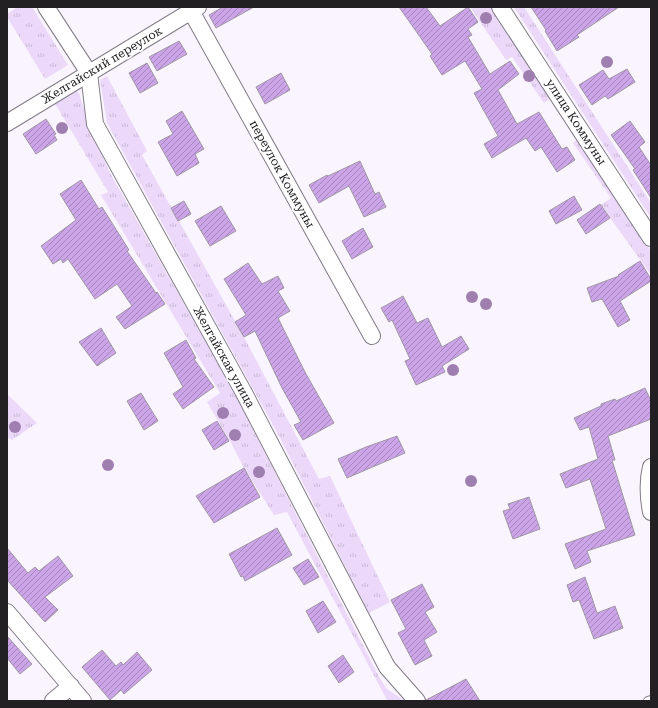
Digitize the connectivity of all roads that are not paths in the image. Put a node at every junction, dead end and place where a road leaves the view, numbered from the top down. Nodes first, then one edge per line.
1 (46, 7) edge
2 (500, 7) edge
3 (194, 9) edge
4 (89, 73) junction
5 (7, 123) edge
6 (651, 238) edge
7 (372, 336) dead end
8 (651, 467) edge
9 (651, 512) edge
10 (7, 612) edge
11 (71, 686) junction
12 (54, 701) edge
13 (83, 701) edge
14 (417, 701) edge

1 - 4 street, Желгайская улица
2 - 6 street, улица Коммуны
3 - 4 street, Желгайский переулок
3 - 7 street, переулок Коммуны
4 - 5 street, Желгайский переулок
4 - 14 street, Желгайская улица
8 - 9 street
10 - 11 street
11 - 12 street
11 - 13 street

